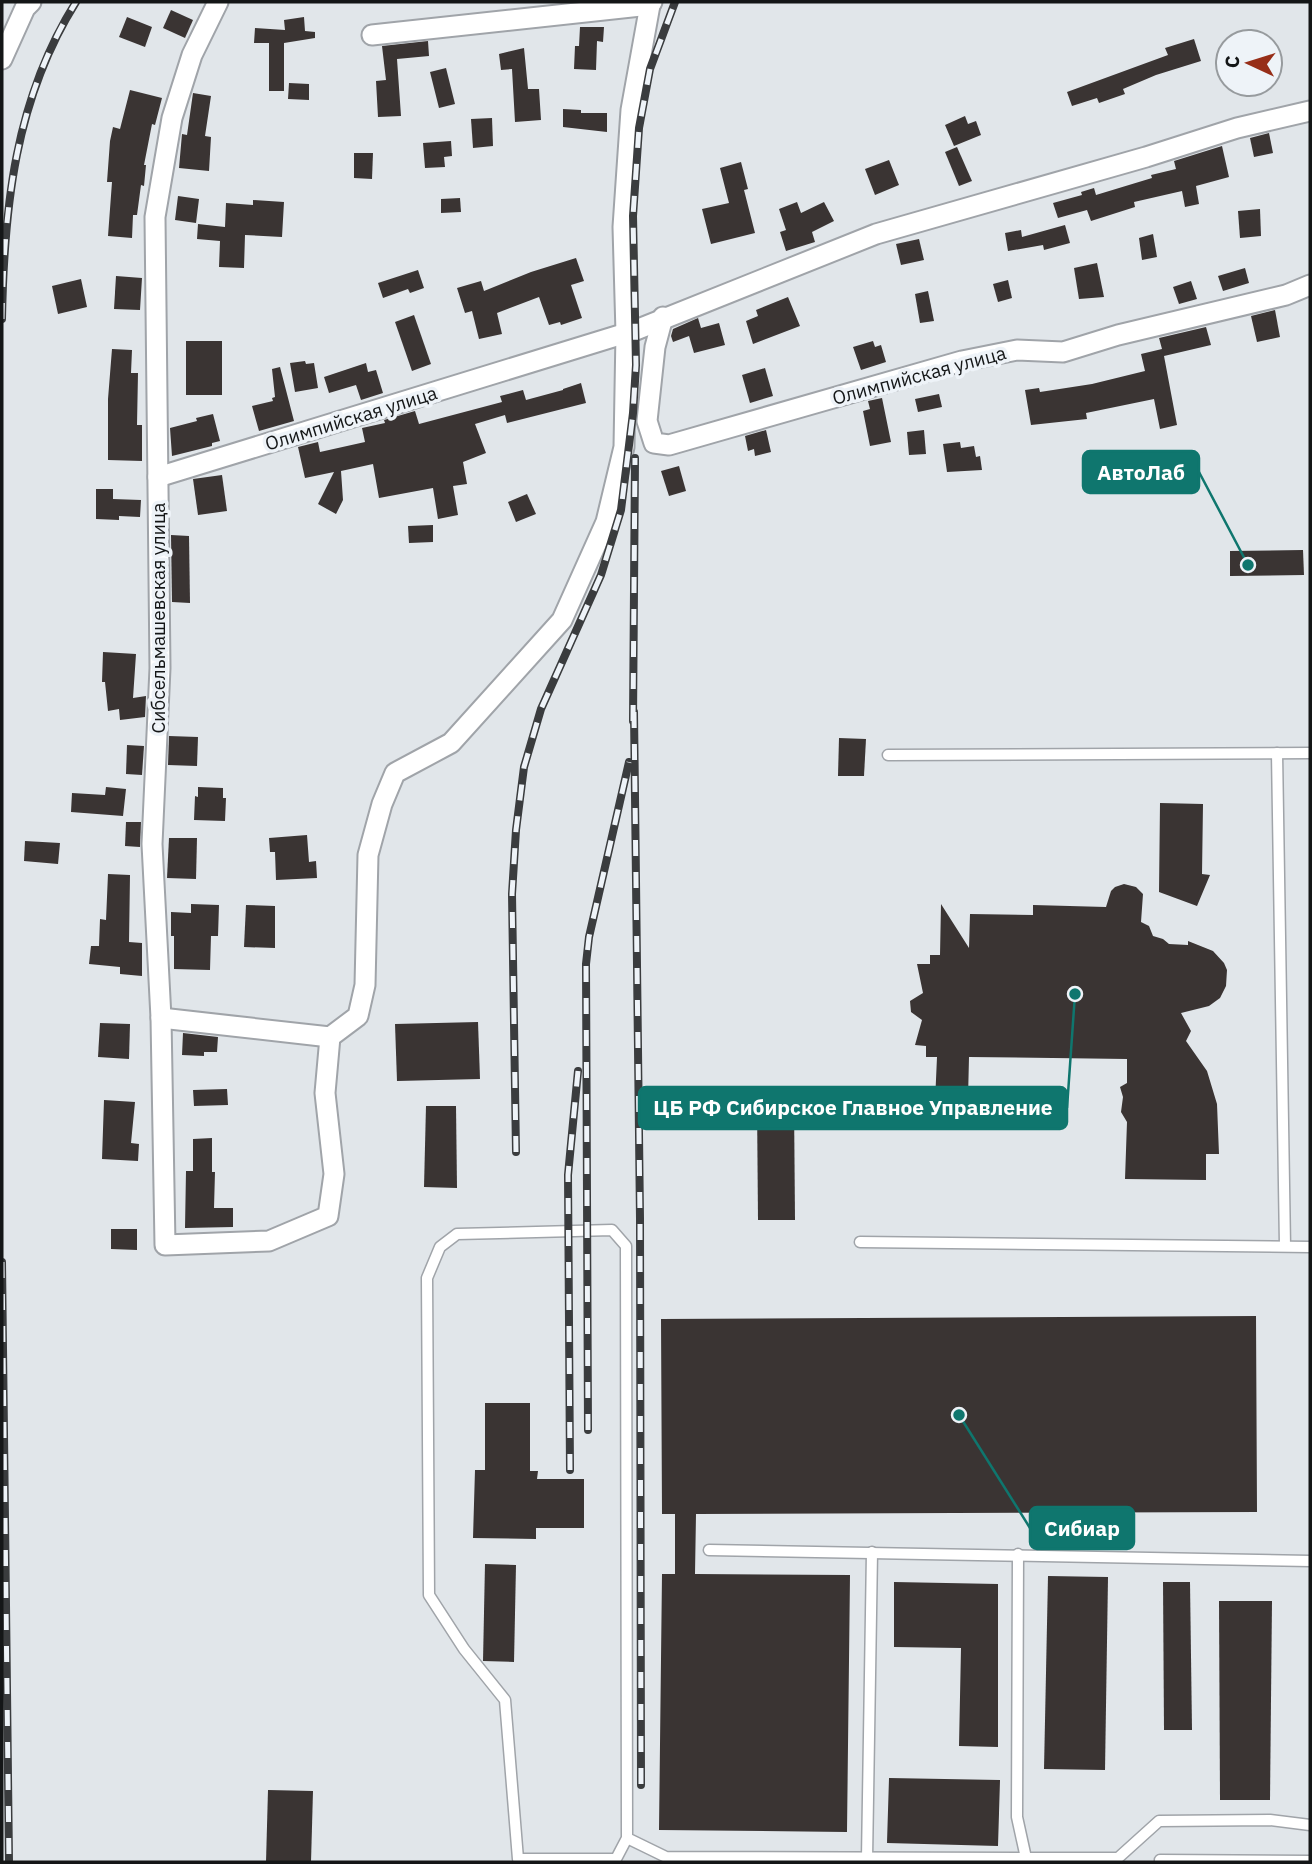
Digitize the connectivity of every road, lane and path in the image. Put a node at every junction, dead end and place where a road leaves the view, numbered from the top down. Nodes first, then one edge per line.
1 (31, 2) edge
2 (218, 2) edge
3 (651, 3) edge
4 (372, 35) dead end
5 (2, 59) edge
6 (1310, 111) edge
7 (1310, 285) edge
8 (663, 317) junction
9 (626, 333) junction
10 (158, 477) junction
11 (1277, 753) junction
12 (1310, 753) edge
13 (888, 755) dead end
14 (161, 1018) junction
15 (330, 1037) junction
16 (860, 1242) dead end
17 (1285, 1246) junction
18 (1310, 1247) edge
19 (709, 1550) dead end
20 (872, 1552) junction
21 (1018, 1555) junction
22 (1310, 1561) edge
23 (1310, 1825) edge
24 (627, 1838) junction
25 (1026, 1858) junction
26 (666, 1859) edge
27 (867, 1859) junction
28 (1310, 1861) edge
29 (1160, 1862) edge

1 - 5 street
2 - 10 street, Сибсельмашевская улица
3 - 4 street
3 - 9 street
6 - 8 street, Олимпийская улица
7 - 8 street, Олимпийская улица
8 - 9 street, Олимпийская улица
9 - 10 street, Олимпийская улица
9 - 15 street
10 - 14 street, Сибсельмашевская улица
11 - 12 lane
11 - 13 lane
11 - 17 lane
14 - 15 street
14 - 15 street, Сибсельмашевская улица
16 - 17 lane
17 - 18 lane
19 - 20 lane
20 - 21 lane
20 - 27 lane
21 - 22 lane
21 - 25 lane
23 - 25 lane
24 - 24 lane
24 - 26 lane
25 - 27 lane
26 - 27 lane
28 - 29 lane

